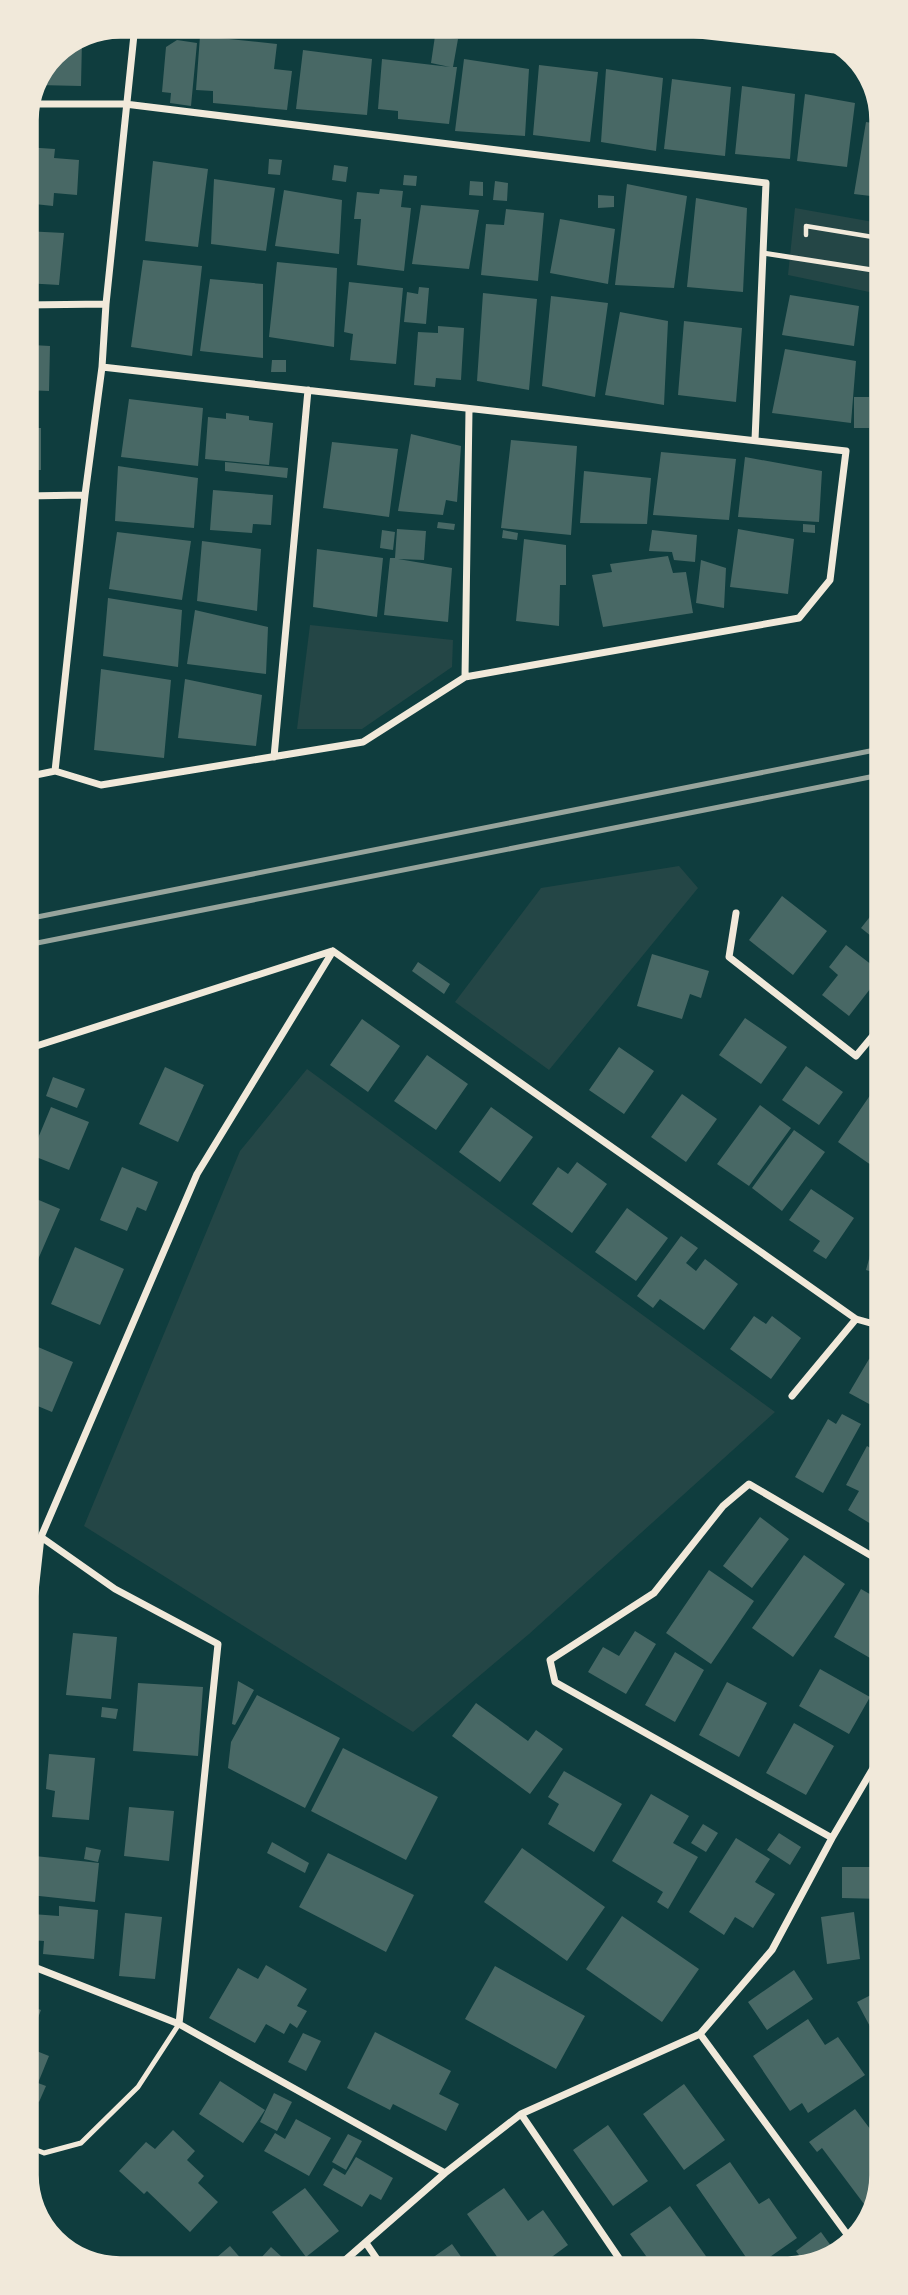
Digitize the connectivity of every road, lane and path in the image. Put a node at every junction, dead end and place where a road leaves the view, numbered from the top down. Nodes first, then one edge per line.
1 (133, 37) edge
2 (749, 37) edge
3 (824, 45) edge
4 (39, 104) edge
5 (125, 104) junction
6 (806, 226) dead end
7 (871, 237) edge
8 (763, 253) junction
9 (871, 270) edge
10 (106, 304) junction
11 (37, 305) edge
12 (102, 367) junction
13 (308, 390) junction
14 (469, 410) junction
15 (755, 440) junction
16 (85, 495) junction
17 (37, 496) edge
18 (465, 677) junction
19 (274, 757) junction
20 (55, 771) junction
21 (37, 775) edge
22 (736, 913) dead end
23 (333, 951) junction
24 (871, 1038) edge
25 (37, 1045) edge
26 (856, 1320) junction
27 (871, 1324) edge
28 (792, 1396) dead end
29 (41, 1537) junction
30 (871, 1556) edge
31 (37, 1573) edge
32 (871, 1773) edge
33 (832, 1838) junction
34 (37, 1968) edge
35 (179, 2024) junction
36 (700, 2035) junction
37 (520, 2114) junction
38 (37, 2150) edge
39 (445, 2173) junction
40 (847, 2234) edge
41 (366, 2243) junction
42 (348, 2258) edge
43 (376, 2258) edge
44 (619, 2258) edge

1 - 5 street
2 - 3 main road
4 - 5 street
5 - 8 street
5 - 10 street
6 - 7 path
8 - 9 lane
8 - 15 street
10 - 11 street
10 - 12 street
12 - 13 street
12 - 16 street
13 - 14 street
13 - 19 street
14 - 15 street
14 - 18 street
15 - 18 street
16 - 17 street
16 - 20 street
18 - 19 street
19 - 20 street
20 - 21 street
22 - 24 street
23 - 25 street
23 - 26 street
23 - 29 street
26 - 27 street
26 - 28 street
29 - 31 street
29 - 35 street
30 - 33 street
32 - 33 street
33 - 36 street
34 - 35 street
35 - 38 lane
35 - 39 street
36 - 37 street
36 - 40 street
37 - 39 street
37 - 44 street
39 - 41 street
41 - 42 street
41 - 43 street

